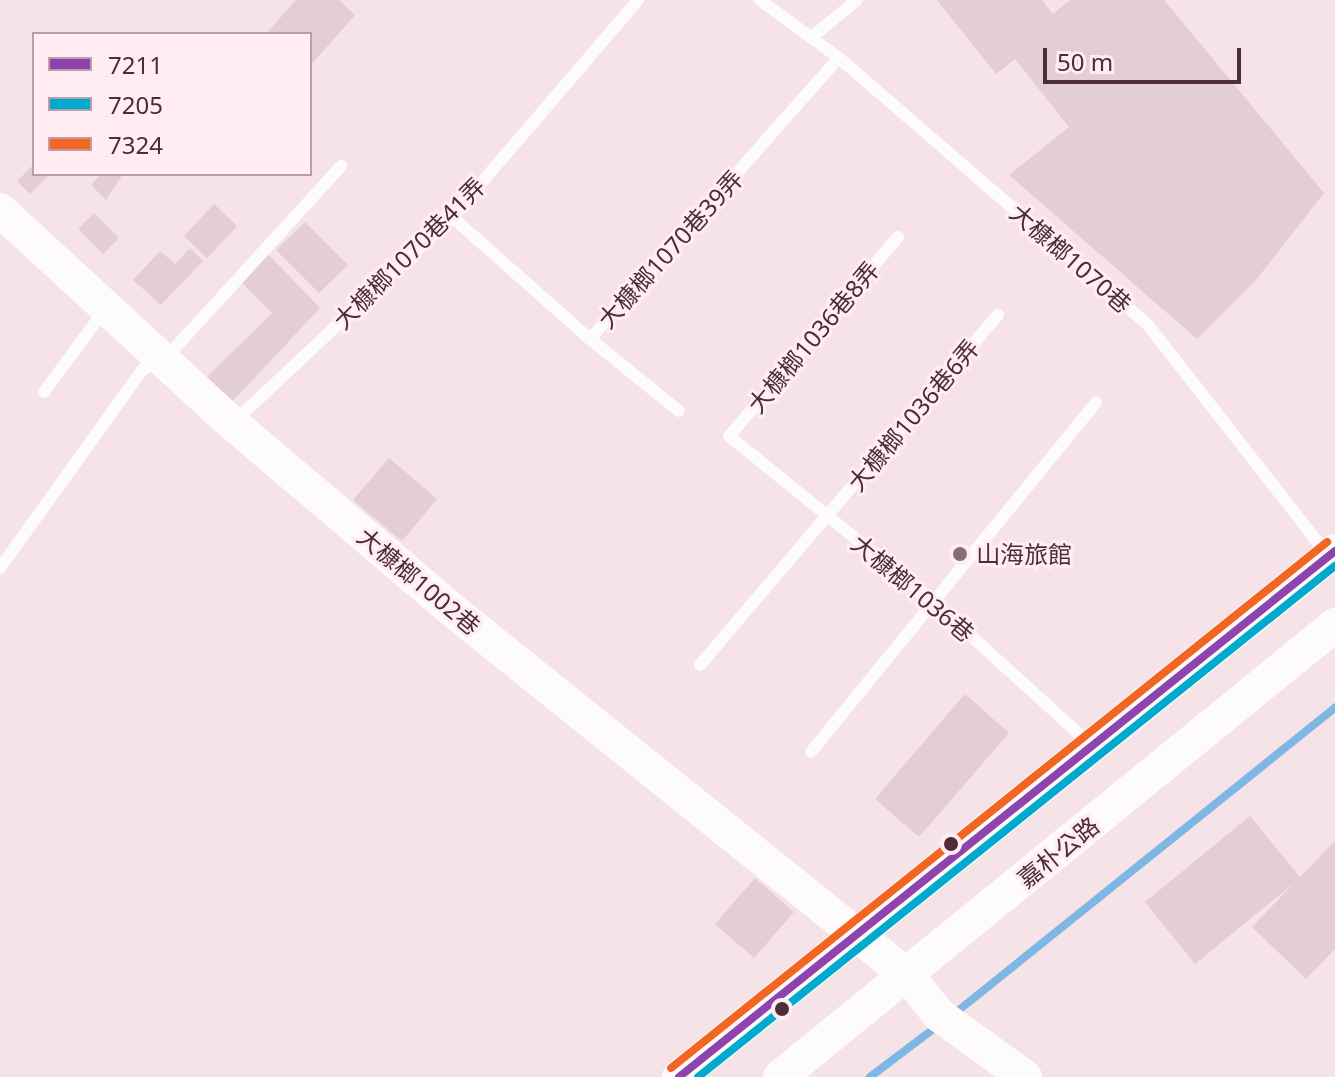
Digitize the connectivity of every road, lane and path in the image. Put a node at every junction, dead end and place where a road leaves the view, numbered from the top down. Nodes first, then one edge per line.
1 (638, 0) edge
2 (760, 0) edge
3 (857, 0) edge
4 (812, 37) junction
5 (839, 58) junction
6 (341, 166) dead end
7 (0, 210) edge
8 (452, 217) junction
9 (898, 237) dead end
10 (107, 308) junction
11 (998, 315) dead end
12 (590, 339) junction
13 (164, 360) junction
14 (44, 392) dead end
15 (1096, 403) dead end
16 (679, 411) dead end
17 (232, 423) junction
18 (729, 436) joint
19 (827, 516) junction
20 (1333, 557) edge
21 (0, 568) edge
22 (935, 603) junction
23 (1335, 625) edge
24 (700, 665) dead end
25 (1092, 746) junction
26 (811, 752) dead end
27 (853, 935) junction
28 (908, 976) junction
29 (679, 1077) edge
30 (780, 1077) edge
31 (1025, 1077) edge

1 - 8 lane, 大槺榔1070巷41弄
2 - 4 lane, 大槺榔1070巷
3 - 4 lane
4 - 5 lane, 大槺榔1070巷
5 - 12 lane, 大槺榔1070巷39弄
5 - 20 lane, 大槺榔1070巷
6 - 13 lane
7 - 10 main road, 大槺榔1002巷
8 - 12 lane, 大槺榔1070巷39弄
8 - 17 lane, 大槺榔1070巷41弄
9 - 18 lane, 大槺榔1036巷8弄
10 - 13 main road, 大槺榔1002巷
10 - 14 lane
11 - 19 lane, 大槺榔1036巷6弄
12 - 16 lane
13 - 17 main road, 大槺榔1002巷
13 - 21 lane
15 - 22 lane
17 - 27 main road, 大槺榔1002巷
18 - 19 lane, 大槺榔1036巷
19 - 22 lane, 大槺榔1036巷
19 - 24 lane, 大槺榔1036巷6弄
20 - 25 main road
22 - 25 lane, 大槺榔1036巷
22 - 26 lane
23 - 28 main road, 嘉朴公路
25 - 27 main road
27 - 28 main road, 大槺榔1002巷
27 - 29 main road
28 - 30 main road, 嘉朴公路
28 - 31 main road, 大槺榔1002巷

